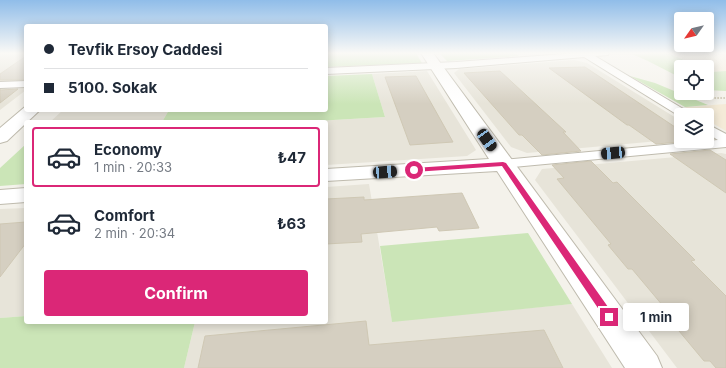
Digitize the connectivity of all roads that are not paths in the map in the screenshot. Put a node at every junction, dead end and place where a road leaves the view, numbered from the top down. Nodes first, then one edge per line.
1 (440, 70) edge
2 (610, 70) edge
3 (24, 84) edge
4 (0, 85) edge
5 (674, 108) edge
6 (30, 112) edge
7 (714, 132) edge
8 (0, 137) edge
9 (726, 139) edge
10 (726, 143) edge
11 (503, 164) junction
12 (328, 176) edge
13 (24, 195) edge
14 (0, 197) edge
15 (645, 368) edge

1 - 11 street
2 - 5 lane
3 - 4 lane
6 - 8 street
7 - 9 lane
10 - 11 lane
11 - 12 street
11 - 15 street
13 - 14 street

